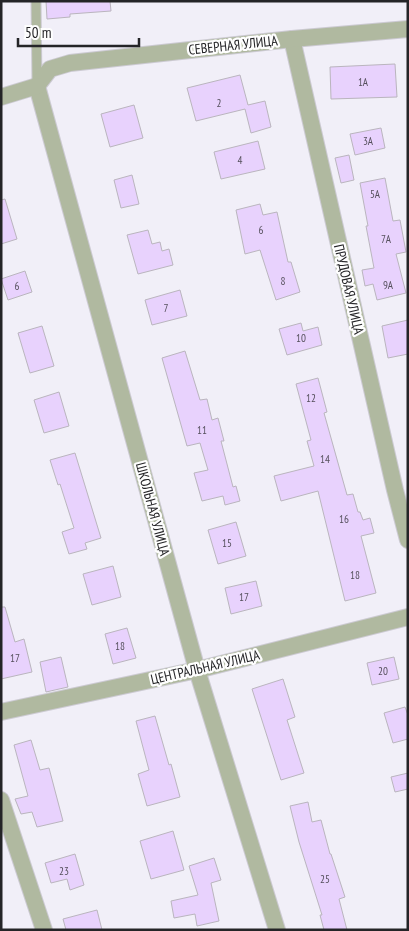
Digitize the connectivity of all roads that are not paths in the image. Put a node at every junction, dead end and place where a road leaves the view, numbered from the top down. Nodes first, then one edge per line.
1 (36, 1) edge
2 (408, 29) edge
3 (292, 39) junction
4 (37, 86) junction
5 (1, 97) edge
6 (408, 540) edge
7 (408, 617) edge
8 (196, 670) junction
9 (1, 712) edge
10 (1, 800) edge
11 (44, 930) edge
12 (277, 930) edge

1 - 4 lane
2 - 3 street, СЕВЕРНАЯ УЛИЦА
3 - 4 street, СЕВЕРНАЯ УЛИЦА
3 - 6 street, ПРУДОВАЯ УЛИЦА
4 - 5 street
4 - 8 street, ШКОЛЬНАЯ УЛИЦА
7 - 8 street, ЦЕНТРАЛЬНАЯ УЛИЦА
8 - 9 street, ЦЕНТРАЛЬНАЯ УЛИЦА
8 - 12 street, ШКОЛЬНАЯ УЛИЦА
10 - 11 street

